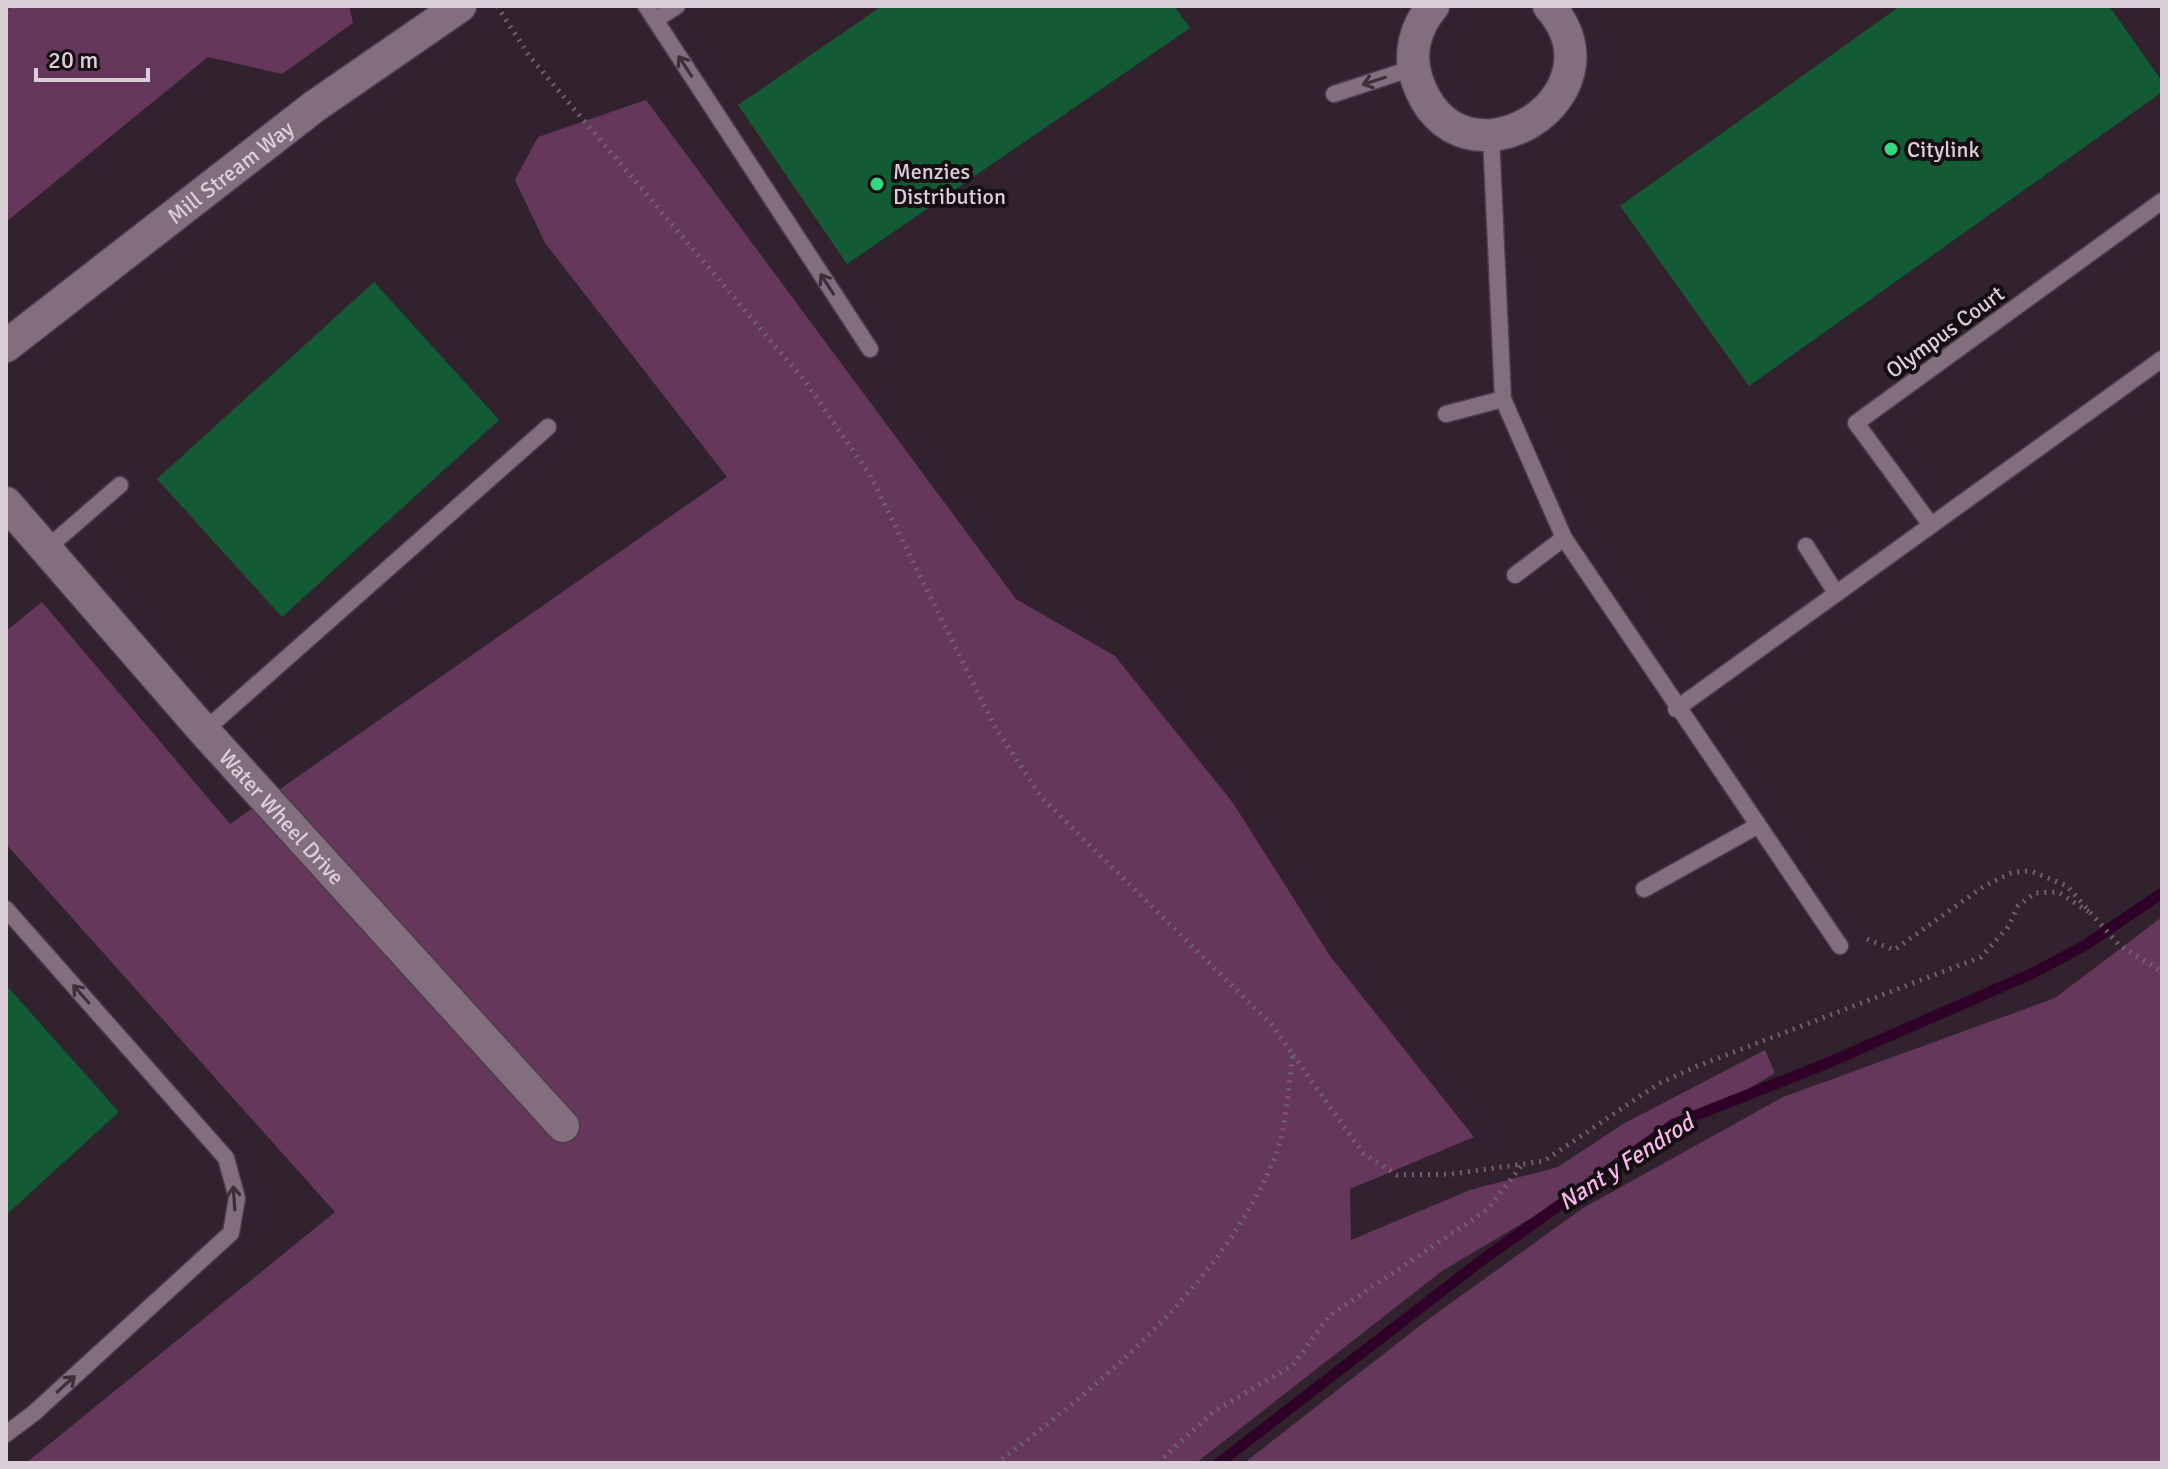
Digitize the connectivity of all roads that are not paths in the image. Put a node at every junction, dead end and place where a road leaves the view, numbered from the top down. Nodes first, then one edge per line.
1 (460, 6) edge
2 (677, 6) edge
3 (1433, 6) edge
4 (1549, 6) edge
5 (651, 13) edge
6 (1413, 68) junction
7 (1334, 94) dead end
8 (1491, 136) junction
9 (2162, 201) edge
10 (6, 346) edge
11 (870, 349) dead end
12 (2162, 359) edge
13 (1503, 399) junction
14 (1446, 414) dead end
15 (548, 427) dead end
16 (120, 485) dead end
17 (6, 503) edge
18 (1931, 525) junction
19 (1564, 538) junction
20 (1806, 546) dead end
21 (46, 549) junction
22 (1515, 575) dead end
23 (1836, 593) junction
24 (1676, 709) junction
25 (204, 731) junction
26 (1757, 826) junction
27 (1644, 889) dead end
28 (6, 909) edge
29 (1840, 946) road end
30 (563, 1126) dead end
31 (6, 1434) edge

1 - 10 street, Mill Stream Way
2 - 5 lane
3 - 6 street
4 - 8 street
11 -> 5 lane
6 -> 7 lane
6 - 8 street
8 - 13 lane
9 - 18 lane, Olympus Court
12 - 18 lane
13 - 14 lane
13 - 19 lane
15 - 25 lane
16 - 21 lane
17 - 21 street, Water Wheel Drive
18 - 23 lane
19 - 22 lane
19 - 24 lane
20 - 23 lane
21 - 25 street, Water Wheel Drive
23 - 24 lane
24 - 26 lane
25 - 30 street, Water Wheel Drive
26 - 27 lane
26 - 29 lane
31 -> 28 lane

